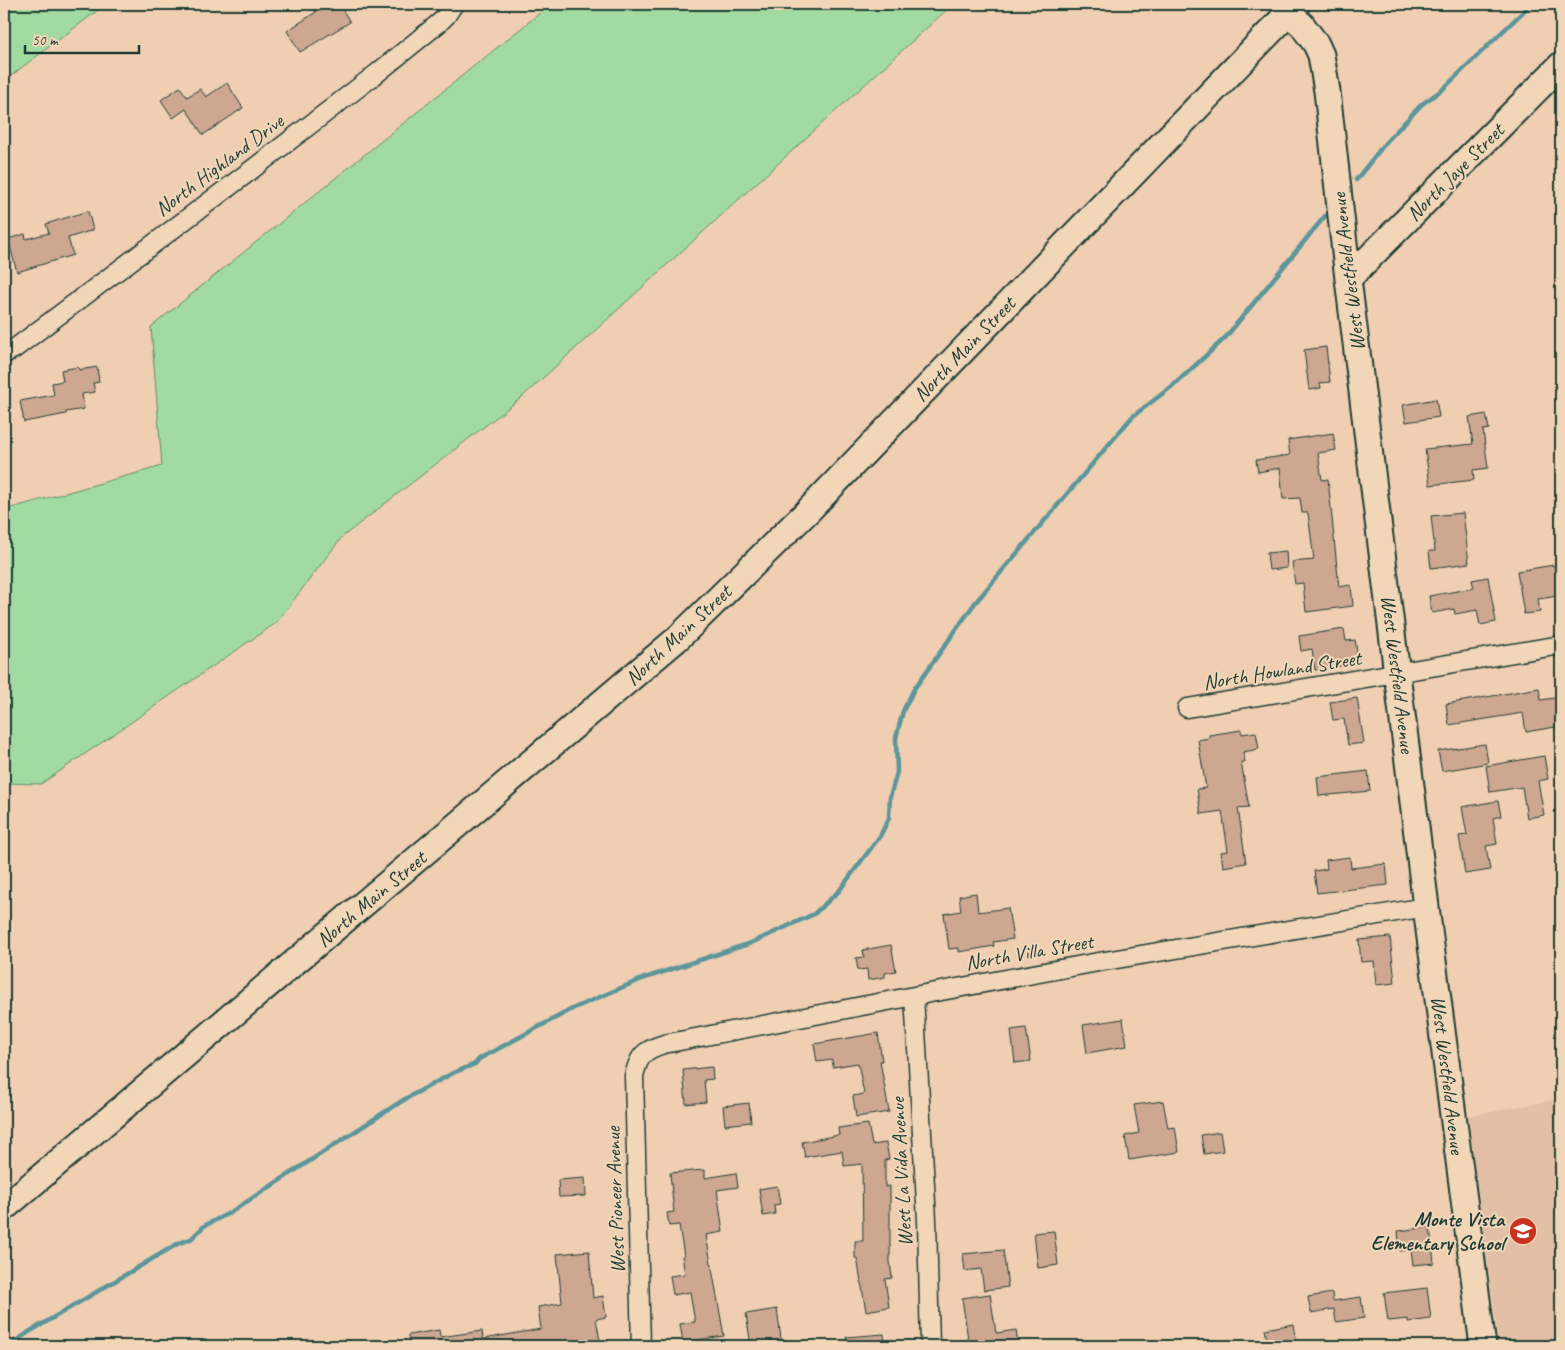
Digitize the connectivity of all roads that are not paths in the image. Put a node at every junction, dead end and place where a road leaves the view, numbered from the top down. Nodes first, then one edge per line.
1 (454, 4) edge
2 (1292, 8) edge
3 (1561, 65) edge
4 (1348, 279) junction
5 (4, 354) edge
6 (1561, 645) edge
7 (1398, 673) junction
8 (1188, 708) dead end
9 (1426, 907) junction
10 (914, 996) junction
11 (642, 1054) joint
12 (4, 1208) edge
13 (641, 1346) edge
14 (930, 1346) edge
15 (1483, 1346) edge

1 - 5 street, North Highland Drive
2 - 4 main road, West Westfield Avenue
2 - 12 main road, North Main Street
3 - 4 main road, North Jaye Street
4 - 7 main road, West Westfield Avenue
6 - 7 street, North Howland Street
7 - 8 street, North Howland Street
7 - 9 main road, West Westfield Avenue
9 - 10 street, North Villa Street
9 - 15 main road, West Westfield Avenue
10 - 11 street, North Villa Street
10 - 14 street, West La Vida Avenue
11 - 13 street, West Pioneer Avenue

